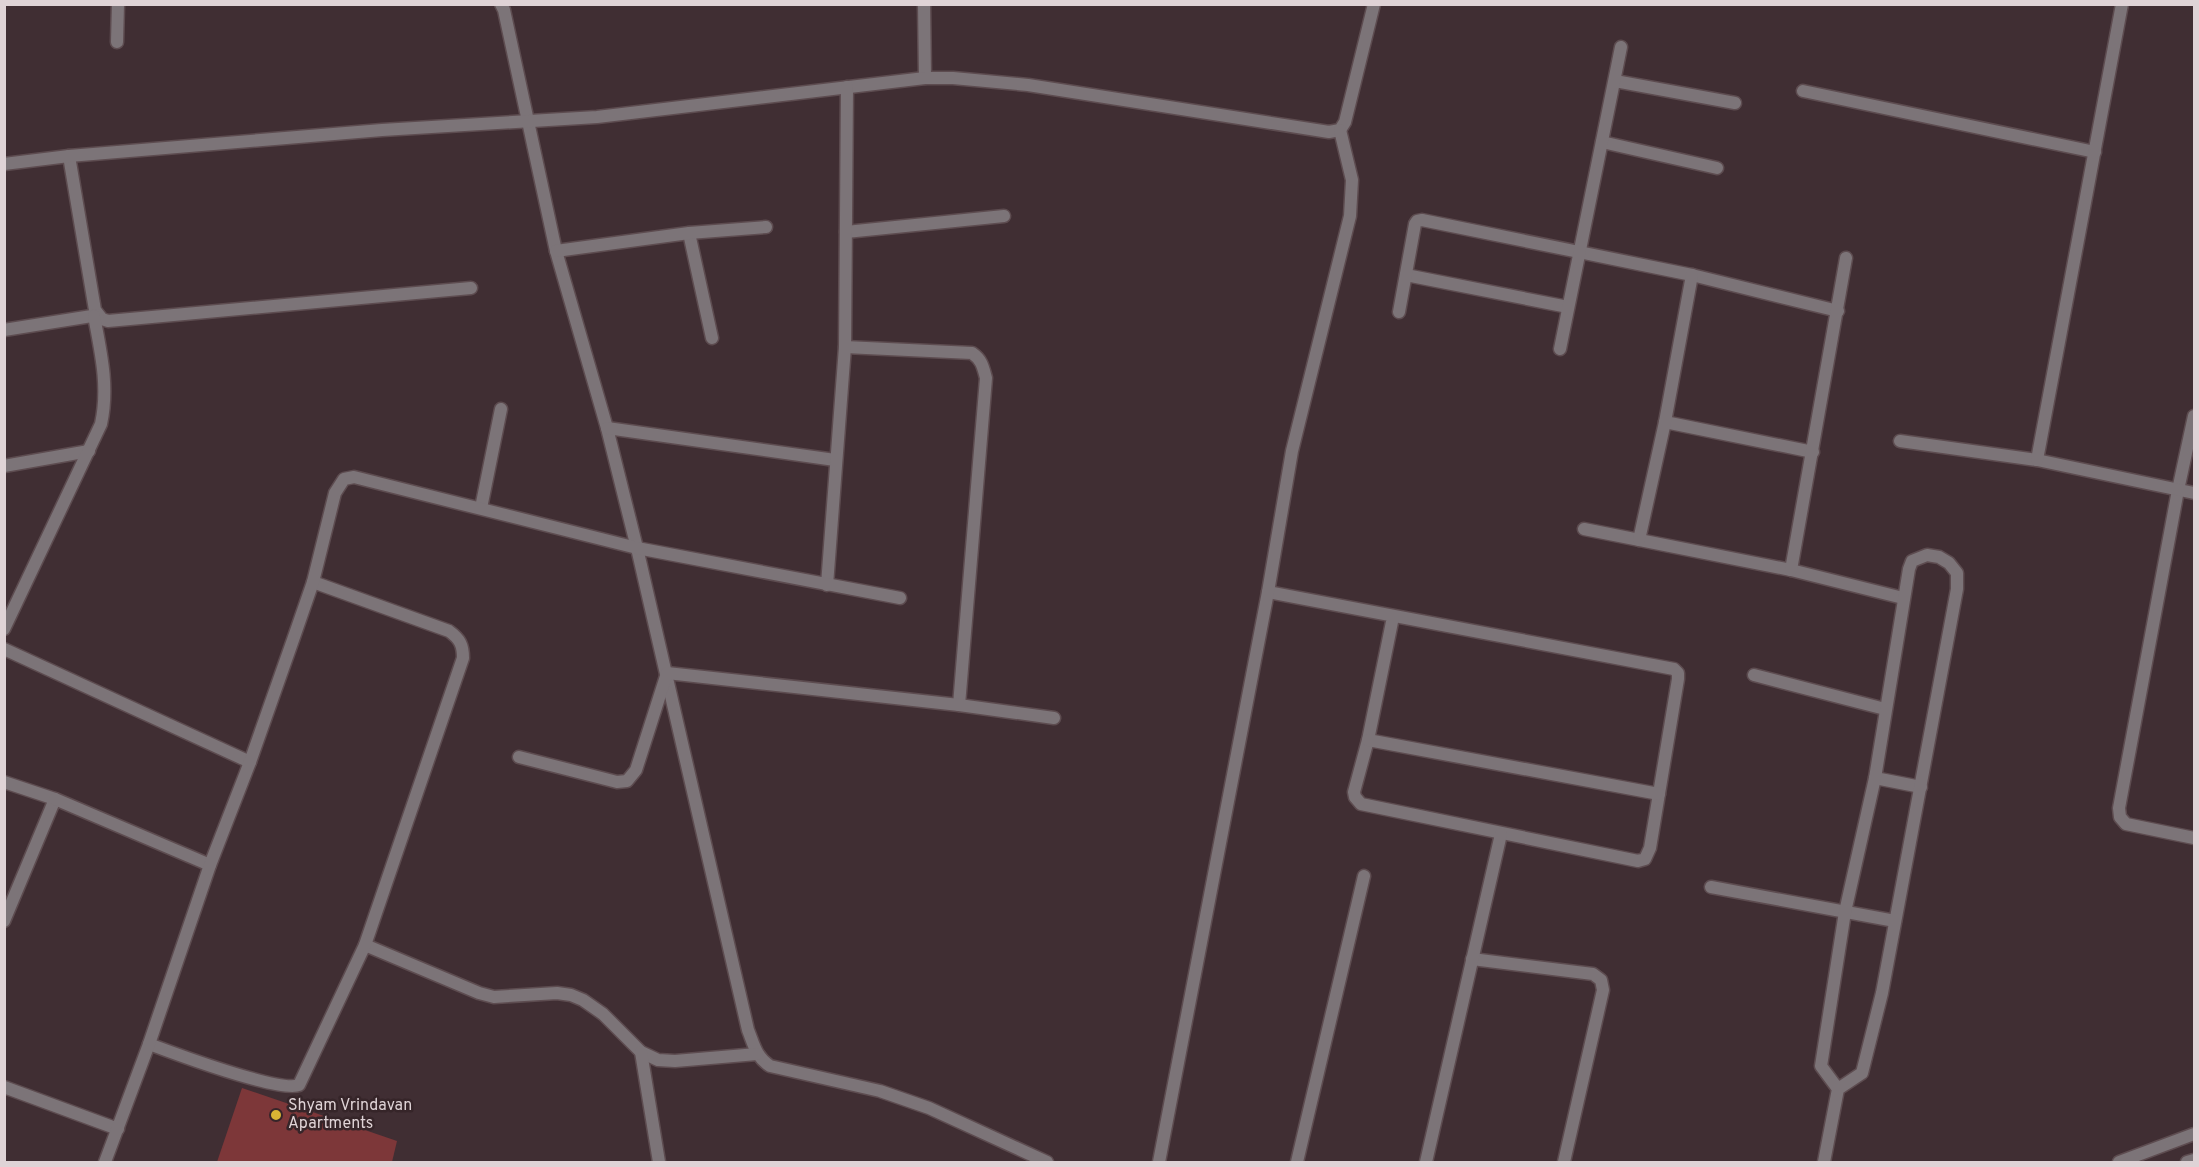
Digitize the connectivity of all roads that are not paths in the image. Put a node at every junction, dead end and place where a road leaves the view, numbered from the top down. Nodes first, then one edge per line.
1 (118, 4) edge
2 (501, 4) edge
3 (924, 4) edge
4 (1374, 4) edge
5 (2122, 4) edge
6 (117, 42) dead end
7 (1622, 47) dead end
8 (925, 78) junction
9 (1615, 81) junction
10 (847, 87) junction
11 (1803, 91) dead end
12 (1735, 103) dead end
13 (528, 122) junction
14 (1340, 130) junction
15 (1602, 142) junction
16 (2095, 152) junction
17 (69, 156) junction
18 (4, 164) edge
19 (1717, 168) dead end
20 (1004, 216) dead end
21 (766, 227) dead end
22 (846, 232) junction
23 (689, 233) junction
24 (556, 250) junction
25 (1580, 251) junction
26 (1846, 258) dead end
27 (1406, 275) junction
28 (1692, 275) junction
29 (471, 288) dead end
30 (1568, 307) junction
31 (1838, 310) junction
32 (1399, 312) dead end
33 (96, 316) junction
34 (4, 330) edge
35 (712, 338) dead end
36 (845, 347) junction
37 (1560, 349) dead end
38 (501, 410) dead end
39 (2194, 416) edge
40 (1665, 422) junction
41 (607, 428) junction
42 (1900, 441) dead end
43 (88, 452) junction
44 (1813, 452) junction
45 (835, 460) junction
46 (2037, 460) junction
47 (4, 466) edge
48 (2178, 490) junction
49 (2194, 493) edge
50 (481, 508) junction
51 (1584, 529) dead end
52 (1639, 540) junction
53 (637, 548) junction
54 (1791, 570) junction
55 (313, 582) junction
56 (827, 585) junction
57 (1268, 592) junction
58 (900, 598) dead end
59 (1903, 598) junction
60 (1393, 617) junction
61 (4, 629) edge
62 (4, 649) edge
63 (667, 673) junction
64 (1754, 675) dead end
65 (959, 705) junction
66 (1885, 709) junction
67 (1054, 718) dead end
68 (1368, 740) junction
69 (519, 757) dead end
70 (250, 762) junction
71 (1875, 778) junction
72 (4, 782) edge
73 (1920, 787) junction
74 (1659, 794) junction
75 (55, 799) junction
76 (1501, 834) junction
77 (2194, 838) edge
78 (210, 865) junction
79 (1364, 876) dead end
80 (1711, 887) dead end
81 (1845, 912) junction
82 (4, 921) edge
83 (1895, 921) junction
84 (365, 945) junction
85 (1472, 959) junction
86 (149, 1044) junction
87 (641, 1052) junction
88 (757, 1054) junction
89 (4, 1087) edge
90 (1838, 1089) junction
91 (118, 1129) junction
92 (2194, 1134) edge
93 (2194, 1160) edge
94 (105, 1162) edge
95 (659, 1162) edge
96 (1047, 1162) edge
97 (1159, 1162) edge
98 (1298, 1162) edge
99 (1426, 1162) edge
100 (1564, 1162) edge
101 (1824, 1162) edge
102 (2120, 1162) edge
103 (2187, 1162) edge

1 - 6 street
2 - 13 street
3 - 8 street
4 - 14 street
5 - 16 street
7 - 9 street
8 - 10 street
8 - 14 street
9 - 12 street
9 - 15 street
10 - 13 street
10 - 22 street
11 - 16 street
13 - 17 street
13 - 24 street
14 - 57 street
15 - 19 street
15 - 25 street
16 - 46 street
17 - 18 street
17 - 33 street
20 - 22 street
21 - 23 street
22 - 36 street
23 - 24 street
23 - 35 street
24 - 41 street
25 - 27 street
25 - 28 street
25 - 30 street
26 - 31 street
27 - 30 street
27 - 32 street
28 - 31 street
28 - 40 street
29 - 33 street
30 - 37 street
31 - 44 street
33 - 34 street
33 - 43 street
36 - 45 street
36 - 65 street
38 - 50 street
39 - 48 street
40 - 44 street
40 - 52 street
41 - 45 street
41 - 53 street
42 - 46 street
43 - 47 street
43 - 61 street
44 - 54 street
45 - 56 street
46 - 48 street
48 - 49 street
48 - 77 street
50 - 53 street
50 - 55 street
51 - 52 street
52 - 54 street
53 - 56 street
53 - 63 street
54 - 59 street
55 - 70 street
55 - 84 street
56 - 58 street
57 - 60 street
57 - 97 street
59 - 66 street
59 - 73 street
60 - 68 street
60 - 74 street
62 - 70 street
63 - 65 street
63 - 69 street
63 - 88 street
64 - 66 street
65 - 67 street
66 - 71 street
68 - 74 street
68 - 76 street
70 - 78 street
71 - 73 street
71 - 81 street
72 - 75 street
73 - 83 street
74 - 76 street
75 - 78 street
75 - 82 street
76 - 85 street
78 - 86 street
79 - 98 street
80 - 81 street
81 - 83 street
81 - 90 street
83 - 90 street
84 - 86 street
84 - 87 street
85 - 99 street
85 - 100 street
86 - 91 street
87 - 88 street
87 - 95 street
88 - 96 street
89 - 91 street
90 - 101 street
91 - 94 street
92 - 102 street
93 - 103 street

